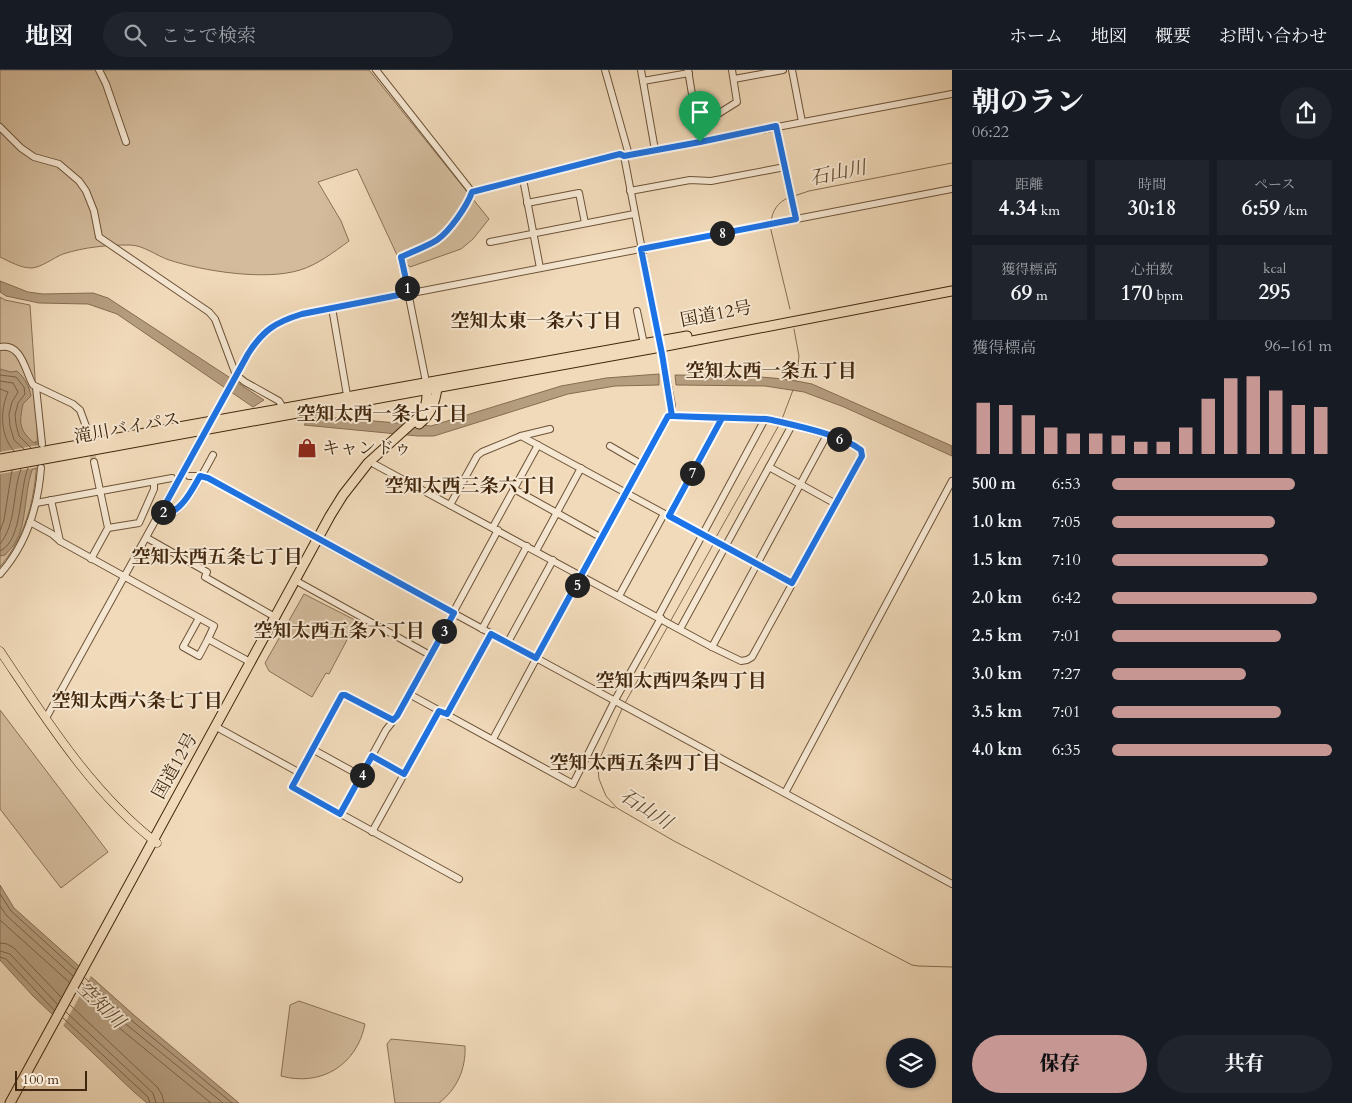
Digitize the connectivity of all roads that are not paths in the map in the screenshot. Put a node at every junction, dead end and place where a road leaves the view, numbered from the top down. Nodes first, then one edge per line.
1 (99, 70) edge
2 (376, 70) edge
3 (604, 70) edge
4 (641, 70) edge
5 (732, 70) edge
6 (784, 70) edge
7 (792, 70) edge
8 (689, 71) edge
9 (734, 79) junction
10 (643, 81) junction
11 (952, 94) edge
12 (802, 122) junction
13 (776, 126) junction
14 (0, 127) edge
15 (697, 127) junction
16 (126, 142) dead end
17 (700, 142) junction
18 (655, 150) junction
19 (626, 156) junction
20 (785, 167) junction
21 (523, 179) junction
22 (952, 189) edge
23 (630, 191) junction
24 (472, 192) junction
25 (527, 203) junction
26 (634, 214) junction
27 (796, 219) junction
28 (585, 223) junction
29 (533, 234) junction
30 (490, 242) dead end
31 (641, 249) junction
32 (540, 268) junction
33 (952, 286) edge
34 (952, 291) edge
35 (409, 293) junction
36 (332, 308) junction
37 (637, 311) dead end
38 (644, 344) junction
39 (660, 344) junction
40 (0, 347) edge
41 (235, 377) junction
42 (430, 386) junction
43 (36, 387) junction
44 (348, 400) junction
45 (282, 408) junction
46 (672, 416) junction
47 (722, 418) junction
48 (769, 420) junction
49 (789, 424) junction
50 (208, 426) junction
51 (87, 429) tunnel mouth
52 (550, 429) dead end
53 (827, 435) junction
54 (521, 436) junction
55 (397, 438) junction
56 (538, 445) junction
57 (610, 446) dead end
58 (213, 455) dead end
59 (40, 456) junction
60 (0, 459) edge
61 (94, 462) tunnel mouth
62 (374, 464) junction
63 (642, 464) junction
64 (769, 467) junction
65 (0, 468) edge
66 (581, 468) junction
67 (189, 476) dead end
68 (200, 476) junction
69 (172, 478) dead end
70 (952, 481) edge
71 (154, 482) junction
72 (801, 484) junction
73 (514, 489) junction
74 (99, 492) junction
75 (626, 493) junction
76 (51, 500) junction
77 (36, 503) junction
78 (836, 504) junction
79 (450, 505) junction
80 (161, 512) junction
81 (557, 513) junction
82 (666, 515) junction
83 (30, 522) junction
84 (108, 528) junction
85 (496, 529) junction
86 (703, 535) junction
87 (147, 538) junction
88 (602, 538) junction
89 (320, 540) junction
90 (60, 541) junction
91 (527, 546) junction
92 (726, 547) junction
93 (536, 551) junction
94 (91, 559) junction
95 (553, 560) junction
96 (757, 564) junction
97 (0, 574) edge
98 (582, 576) junction
99 (125, 577) junction
100 (300, 583) junction
101 (792, 583) junction
102 (619, 596) junction
103 (454, 613) junction
104 (275, 617) junction
105 (199, 618) junction
106 (661, 618) junction
107 (482, 629) junction
108 (680, 629) junction
109 (491, 634) junction
110 (208, 638) junction
111 (508, 642) junction
112 (712, 647) junction
113 (0, 651) edge
114 (430, 655) junction
115 (536, 658) junction
116 (250, 662) junction
117 (409, 694) junction
118 (618, 702) junction
119 (439, 711) junction
120 (447, 714) junction
121 (46, 718) junction
122 (393, 720) junction
123 (220, 729) junction
124 (493, 739) junction
125 (312, 749) junction
126 (372, 756) junction
127 (300, 773) junction
128 (404, 774) junction
129 (361, 776) junction
130 (785, 793) junction
131 (340, 814) junction
132 (372, 832) junction
133 (155, 842) junction
134 (150, 851) junction
135 (458, 879) dead end
136 (952, 884) edge
137 (10, 1103) edge
138 (16, 1103) edge

1 - 16 street
2 - 24 street
3 - 19 street
4 - 10 street
5 - 9 street
6 - 9 street
7 - 12 street
8 - 10 street
8 - 15 street
9 - 15 street
10 - 18 street
11 - 12 street
12 - 13 street
13 - 17 street
13 - 20 street
14 - 41 street
15 - 17 street
17 - 18 street
18 - 19 street
19 - 21 street
19 - 23 street
20 - 23 street
20 - 27 street
21 - 24 street
21 - 25 street
22 - 27 street
23 - 26 street
24 - 35 street
25 - 28 street
25 - 29 street
26 - 28 street
26 - 31 street
27 - 31 street
28 - 29 street
29 - 30 street
29 - 32 street
31 - 32 street
31 - 39 street
32 - 35 street
33 - 39 highway, 国道12号
34 - 39 highway, 国道12号
35 - 36 street
35 - 42 street
36 - 41 street
36 - 44 street
37 - 38 street
38 - 39 highway, 国道12号
38 - 42 highway, 国道12号
39 - 42 highway, 国道12号
39 - 46 street
40 - 43 street
41 - 45 street
41 - 50 street
42 - 44 highway, 滝川バイパス
42 - 55 highway, 国道12号
43 - 51 street
43 - 59 street
44 - 45 highway, 滝川バイパス
44 - 50 highway, 滝川バイパス
45 - 50 highway, 滝川バイパス
46 - 47 street
46 - 63 street
47 - 48 street
47 - 82 street
48 - 49 street
48 - 86 street
49 - 53 street
49 - 64 street
50 - 59 highway, 滝川バイパス
50 - 80 street
52 - 54 street
53 - 72 street
53 - 78 street
54 - 56 street
54 - 79 street
55 - 62 highway, 国道12号
55 - 89 highway, 国道12号
56 - 66 street
56 - 73 street
57 - 63 street
58 - 68 street
59 - 60 highway, 滝川バイパス
59 - 65 highway, 滝川バイパス
59 - 77 street
61 - 74 street
62 - 79 street
62 - 89 highway, 国道12号
63 - 75 street
64 - 72 street
64 - 92 street
66 - 75 street
66 - 81 street
67 - 68 street
68 - 80 street
68 - 89 street
69 - 71 street
70 - 130 street
71 - 74 street
71 - 84 street
72 - 78 street
72 - 96 street
73 - 81 street
73 - 85 street
74 - 76 street
74 - 84 street
75 - 82 street
75 - 88 street
76 - 77 street
76 - 90 street
77 - 83 street
78 - 101 street
79 - 85 street
80 - 87 street
81 - 88 street
81 - 93 street
82 - 86 street
82 - 102 street
83 - 90 street
83 - 97 street
84 - 94 street
85 - 91 street
85 - 103 street
86 - 92 street
86 - 106 street
87 - 99 street
87 - 104 street
88 - 98 street
89 - 100 highway, 国道12号
89 - 103 street
89 - 104 highway, 国道12号
90 - 94 street
91 - 93 street
91 - 107 street
92 - 96 street
92 - 108 street
93 - 95 street
94 - 99 street
95 - 98 street
95 - 111 street
96 - 101 street
96 - 112 street
98 - 102 street
98 - 115 street
99 - 105 street
99 - 121 street
100 - 114 street
100 - 123 highway, 国道12号
101 - 112 street
102 - 106 street
103 - 107 street
103 - 114 street
104 - 116 highway, 国道12号
105 - 110 street
105 - 110 street
106 - 108 street
106 - 118 street
107 - 109 street
108 - 112 street
109 - 111 street
109 - 120 street
110 - 116 street
111 - 115 street
113 - 121 main road
114 - 117 street
115 - 118 street
115 - 124 street
116 - 133 highway, 国道12号
117 - 119 street
117 - 122 street
118 - 124 street
118 - 130 street
119 - 120 street
119 - 128 street
120 - 124 street
121 - 133 main road
122 - 125 street
122 - 126 street
123 - 127 street
123 - 133 highway, 国道12号
125 - 127 street
125 - 129 street
126 - 128 street
126 - 129 street
127 - 131 street
128 - 132 street
129 - 131 street
130 - 136 street
131 - 132 street
132 - 135 street
133 - 134 highway, 国道12号
134 - 137 highway, 国道12号
134 - 138 highway, 国道12号

